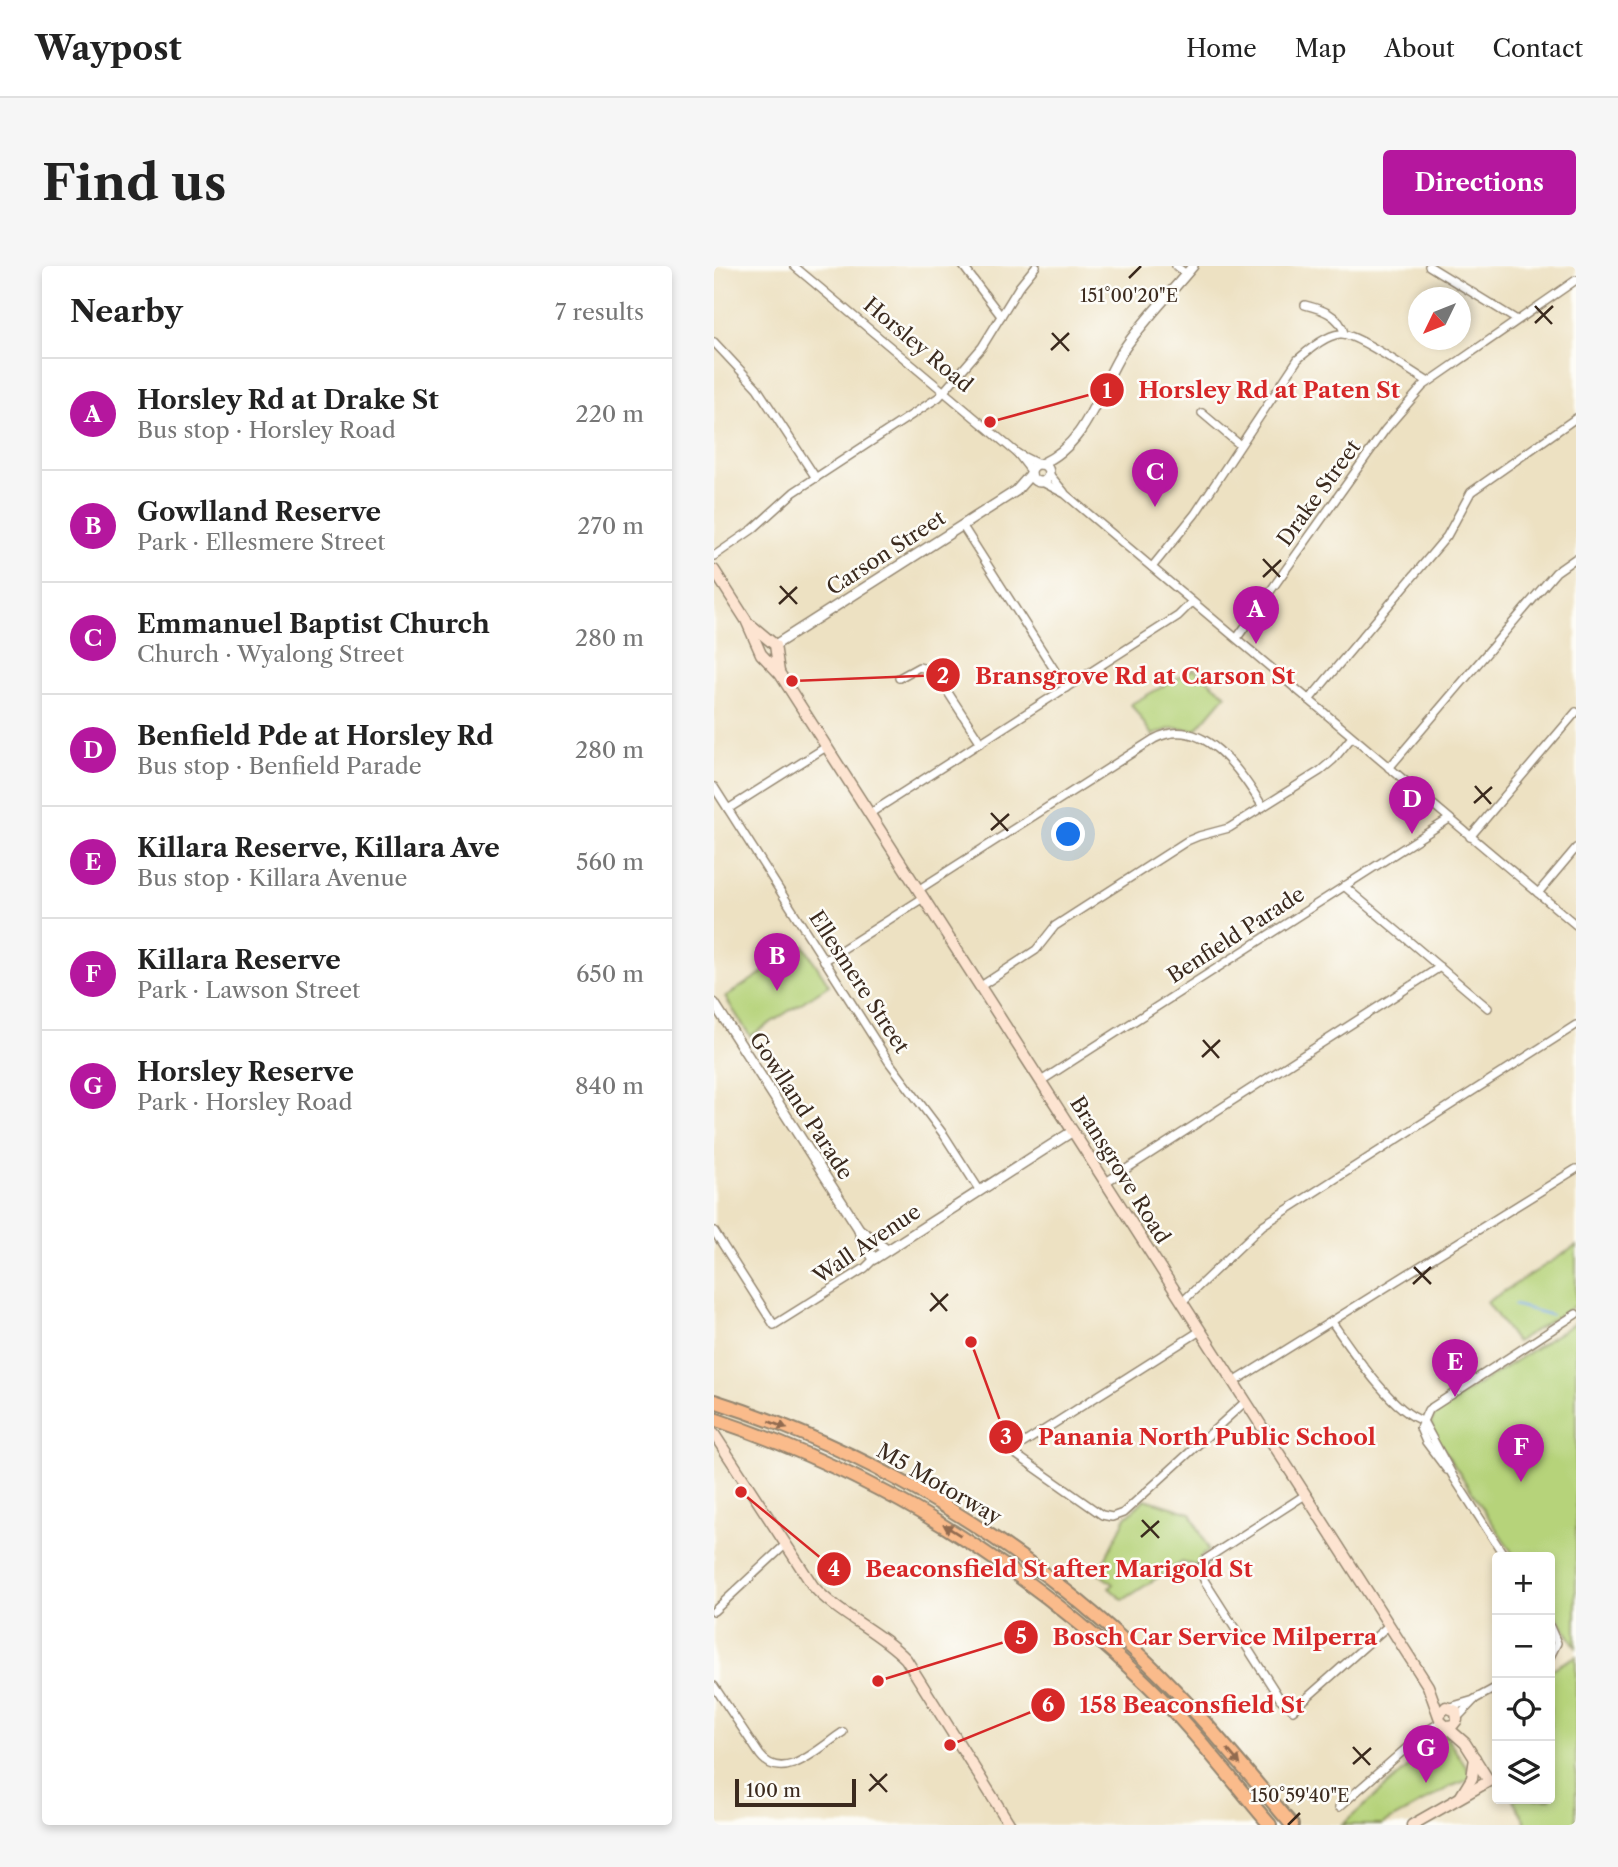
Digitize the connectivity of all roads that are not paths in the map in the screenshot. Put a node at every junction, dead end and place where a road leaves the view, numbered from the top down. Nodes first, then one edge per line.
1 (794, 266) edge
2 (963, 266) edge
3 (1036, 266) edge
4 (1176, 266) edge
5 (1429, 266) edge
6 (1189, 270) edge
7 (1576, 280) edge
8 (1305, 305) dead end
9 (1001, 316) junction
10 (1517, 320) junction
11 (1344, 333) junction
12 (714, 342) edge
13 (1427, 382) junction
14 (944, 392) junction
15 (1202, 412) dead end
16 (1576, 418) edge
17 (1240, 445) junction
18 (1063, 450) junction
19 (1035, 468) junction
20 (1049, 473) junction
21 (816, 478) junction
22 (1040, 482) junction
23 (1016, 491) junction
24 (1065, 494) junction
25 (962, 525) junction
26 (714, 556) edge
27 (1576, 558) edge
28 (1152, 566) junction
29 (714, 570) edge
30 (1192, 602) junction
31 (746, 620) junction
32 (1237, 638) junction
33 (774, 647) junction
34 (761, 653) junction
35 (780, 674) junction
36 (899, 678) dead end
37 (1066, 688) junction
38 (1309, 700) junction
39 (1576, 712) edge
40 (1352, 737) junction
41 (981, 743) junction
42 (826, 747) junction
43 (1389, 768) junction
44 (714, 788) edge
45 (1263, 807) junction
46 (728, 809) junction
47 (869, 814) junction
48 (1449, 819) junction
49 (1470, 836) junction
50 (1576, 848) edge
51 (1344, 886) junction
52 (1538, 892) junction
53 (921, 894) junction
54 (1576, 925) edge
55 (824, 961) junction
56 (1440, 967) junction
57 (981, 986) junction
58 (714, 1003) edge
59 (1489, 1008) dead end
60 (1576, 1025) edge
61 (1041, 1081) junction
62 (1073, 1131) junction
63 (1576, 1169) edge
64 (1106, 1182) junction
65 (980, 1191) junction
66 (859, 1229) junction
67 (714, 1231) edge
68 (887, 1250) junction
69 (874, 1259) junction
70 (1182, 1302) junction
71 (1576, 1314) edge
72 (1332, 1322) junction
73 (1200, 1331) junction
74 (1234, 1382) junction
75 (714, 1401) edge
76 (1246, 1401) junction
77 (714, 1419) edge
78 (1423, 1421) junction
79 (714, 1434) edge
80 (1305, 1495) junction
81 (785, 1545) junction
82 (1502, 1552) edge
83 (714, 1611) edge
84 (1389, 1625) junction
85 (714, 1686) edge
86 (1428, 1686) junction
87 (1492, 1690) edge
88 (1475, 1699) junction
89 (1449, 1707) junction
90 (1458, 1718) junction
91 (1443, 1721) junction
92 (843, 1732) dead end
93 (1465, 1743) junction
94 (1475, 1759) junction
95 (1458, 1799) junction
96 (1339, 1807) dead end
97 (1010, 1825) edge
98 (1270, 1825) edge
99 (1292, 1825) edge
100 (1412, 1825) edge

1 - 14 street, Horsley Road
2 - 9 street
3 - 9 street
4 - 6 street
5 - 10 street
6 - 18 street, Carson Street
7 - 10 street, Drake Street
8 - 11 street
9 - 14 street
10 - 13 street, Drake Street
11 - 13 street
11 - 17 street
12 - 21 street
13 - 32 street, Drake Street
14 - 19 street, Horsley Road
14 - 21 street
15 - 17 street
16 - 38 street
17 - 28 street
18 - 19 street, Carson Street
18 - 20 street, Carson Street
19 - 20 street
19 - 22 street
19 - 23 street, Carson Street
20 - 22 street, Carson Street
20 - 24 street
21 - 26 street
22 - 23 street, Carson Street
22 - 24 street
23 - 25 street, Carson Street
24 - 28 street
25 - 33 street, Carson Street
25 - 37 street
27 - 43 street
28 - 30 street
29 - 31 main road, Bransgrove Road
30 - 32 street
30 - 37 street
31 - 33 main road, Bransgrove Road
31 - 34 main road, Bransgrove Road
32 - 38 street
33 - 34 main road
33 - 34 main road
33 - 35 main road, Bransgrove Road
34 - 35 main road, Bransgrove Road
35 - 42 main road, Bransgrove Road
36 - 41 street
37 - 41 street
38 - 40 street
39 - 49 street
40 - 43 street
40 - 45 street
41 - 47 street
42 - 46 street
42 - 47 main road, Bransgrove Road
43 - 48 street
44 - 46 street, Ellesmere Street
45 - 53 street
45 - 57 street
46 - 55 street, Ellesmere Street
47 - 53 main road, Bransgrove Road
48 - 49 street
48 - 51 street, Benfield Parade
49 - 52 street
50 - 52 street
51 - 56 street
51 - 61 street, Benfield Parade
52 - 54 street
53 - 55 street
53 - 57 main road, Bransgrove Road
55 - 65 street, Ellesmere Street
56 - 59 street
56 - 64 street
57 - 61 main road, Bransgrove Road
58 - 66 street, Gowlland Parade
60 - 70 street
61 - 62 main road, Bransgrove Road
62 - 64 main road, Bransgrove Road
62 - 65 street, Wall Avenue
63 - 72 street
64 - 70 main road, Bransgrove Road
65 - 68 street, Wall Avenue
66 - 68 street, Gowlland Parade
66 - 69 street, Gowlland Parade
67 - 69 street, Wall Avenue
68 - 69 street, Wall Avenue
70 - 73 main road, Bransgrove Road
71 - 78 street
72 - 74 street
72 - 78 street
73 - 74 main road, Bransgrove Road
73 - 76 street
74 - 76 main road, Bransgrove Road
75 -> 99 highway, M5 Motorway
76 - 80 main road, Bransgrove Road
98 -> 77 highway, M5 Motorway
78 - 82 street
79 - 81 main road
80 - 84 main road, Bransgrove Road
80 - 84 street
81 - 83 street
81 - 97 main road
84 - 86 main road, Bransgrove Road
85 - 92 street
86 - 89 main road, Bransgrove Road
86 - 91 main road, Bransgrove Road
87 - 88 street
88 - 89 street
88 - 90 street
89 - 90 main road
89 - 91 main road
90 - 91 main road
90 - 93 main road, Bransgrove Road
91 - 93 main road, Bransgrove Road
91 - 96 street
93 - 94 main road, Bransgrove Road
94 - 95 main road
94 - 95 main road, Bransgrove Road
95 - 100 main road

